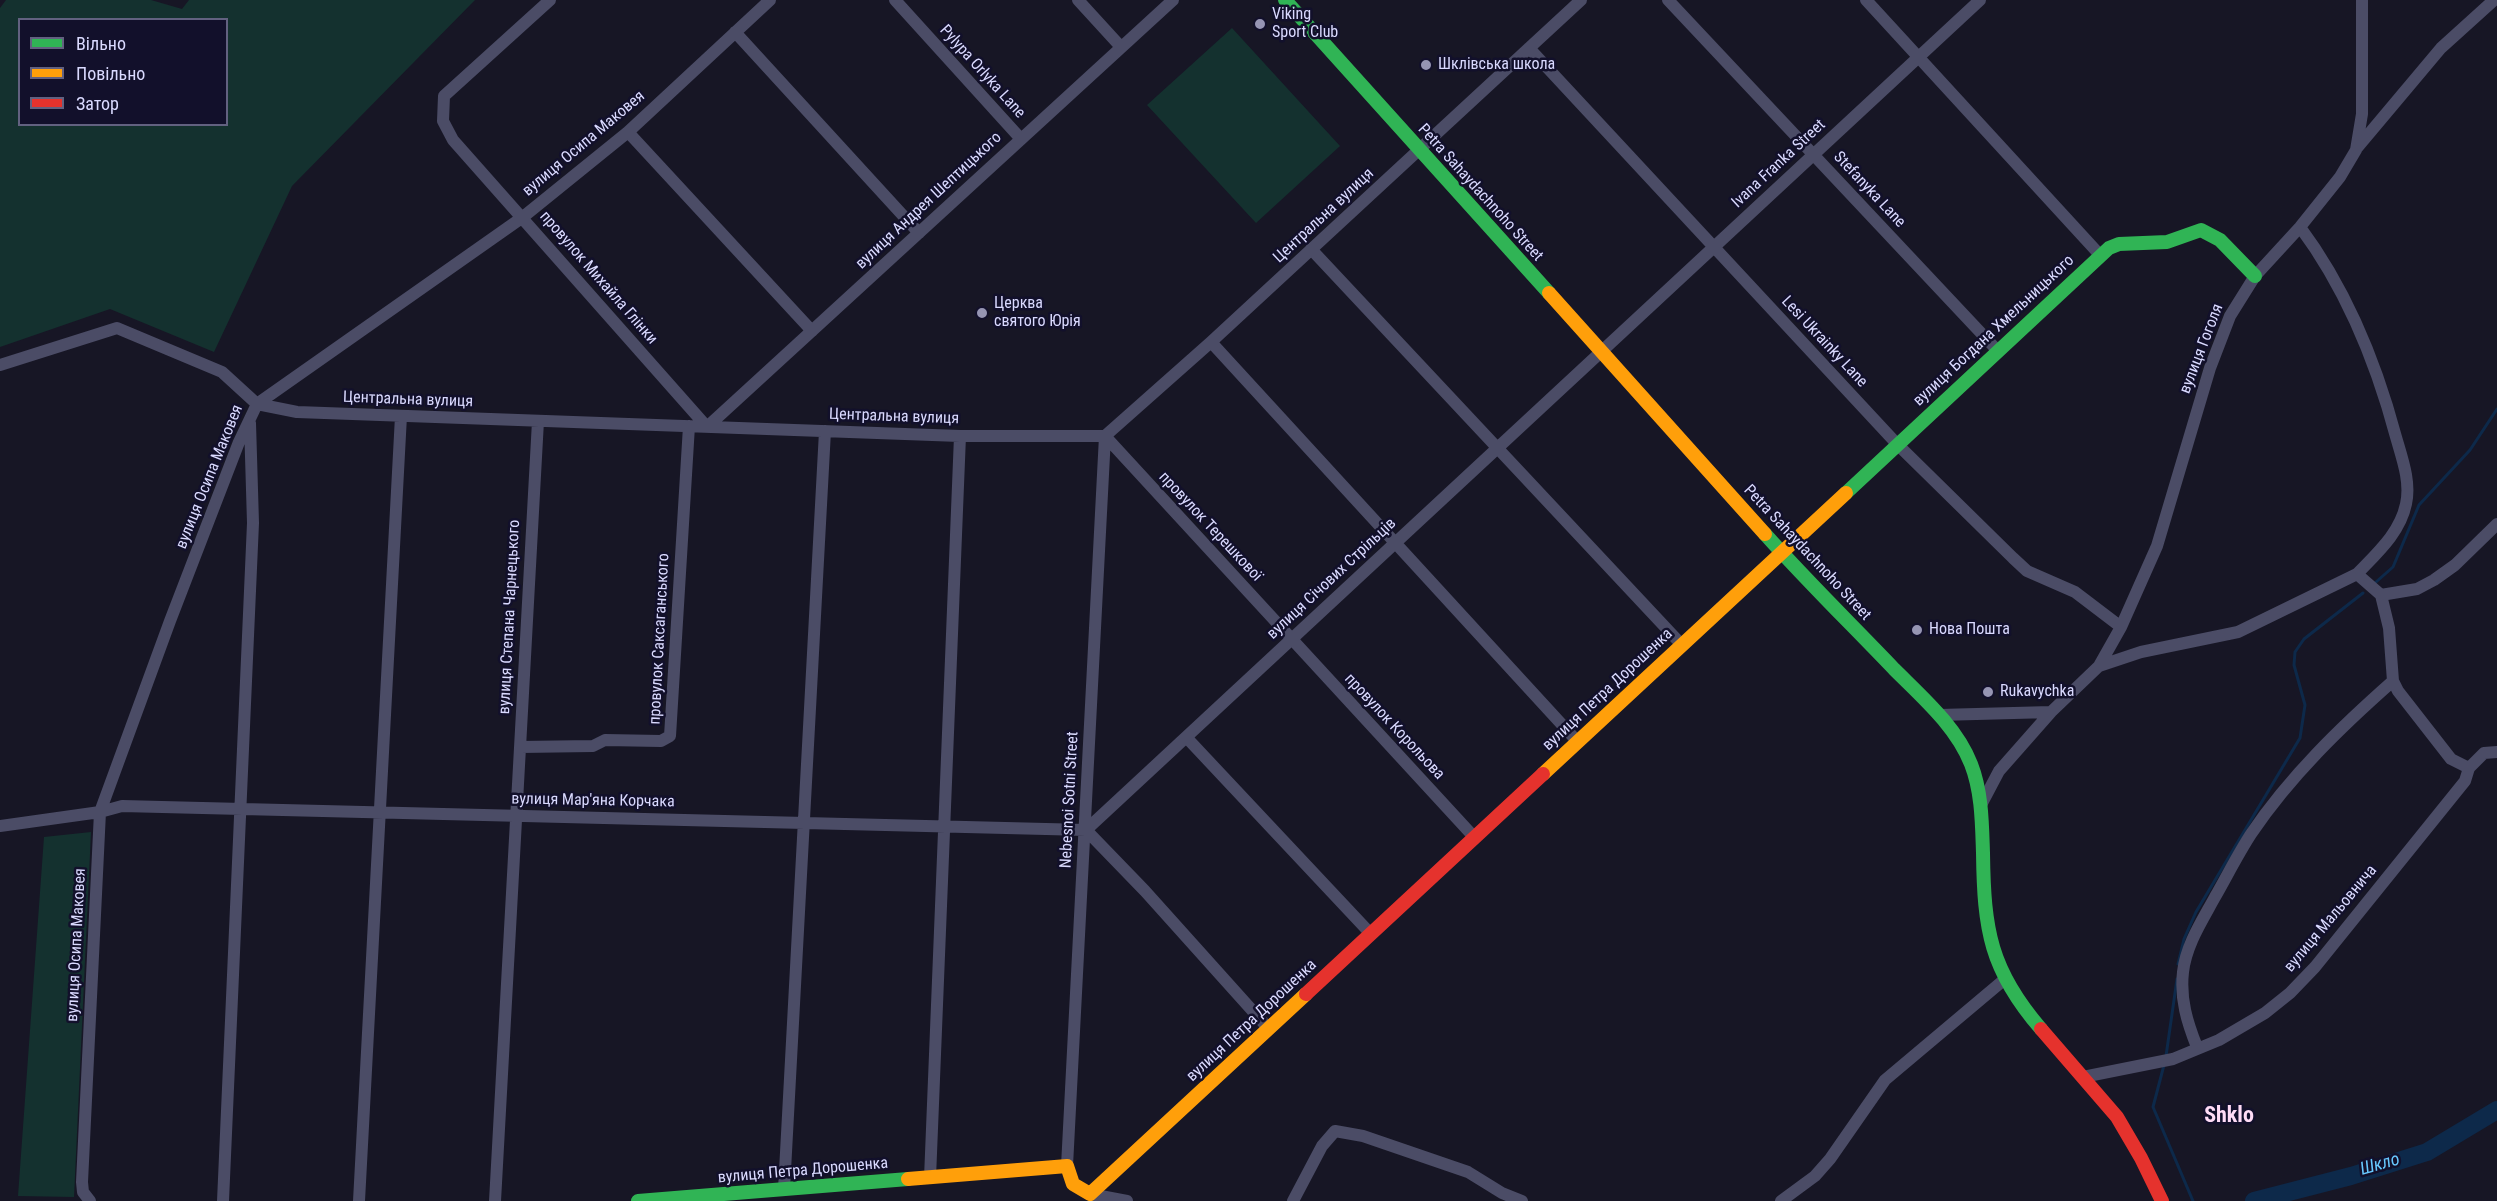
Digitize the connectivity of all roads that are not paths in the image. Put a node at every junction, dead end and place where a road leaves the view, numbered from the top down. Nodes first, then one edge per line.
1 (550, 0) edge
2 (770, 0) edge
3 (895, 0) edge
4 (1078, 0) edge
5 (1173, 0) edge
6 (1285, 0) edge
7 (1581, 0) edge
8 (1668, 0) edge
9 (1866, 0) edge
10 (1980, 0) edge
11 (2362, 0) edge
12 (2494, 0) edge
13 (735, 32) junction
14 (1121, 47) junction
15 (1529, 48) junction
16 (1918, 57) junction
17 (628, 132) junction
18 (1021, 139) junction
19 (1420, 150) junction
20 (2356, 150) junction
21 (1813, 155) junction
22 (523, 217) junction
23 (2300, 227) junction
24 (919, 233) junction
25 (1714, 247) junction
26 (1311, 249) junction
27 (2100, 255) junction
28 (2255, 276) junction
29 (812, 331) junction
30 (1211, 342) junction
31 (1997, 350) junction
32 (1601, 352) junction
33 (0, 365) edge
34 (257, 404) junction
35 (401, 416) junction
36 (250, 419) junction
37 (538, 421) junction
38 (689, 426) junction
39 (707, 427) junction
40 (825, 431) junction
41 (960, 436) junction
42 (1105, 436) junction
43 (1897, 444) junction
44 (1497, 448) junction
45 (2497, 524) edge
46 (1395, 543) junction
47 (1781, 552) junction
48 (2357, 574) junction
49 (2381, 595) junction
50 (2121, 627) junction
51 (1291, 640) junction
52 (1681, 644) junction
53 (2099, 666) junction
54 (2393, 681) junction
55 (2050, 712) junction
56 (1939, 715) junction
57 (1186, 737) junction
58 (1577, 741) junction
59 (520, 747) junction
60 (2497, 752) edge
61 (2469, 768) junction
62 (1980, 808) junction
63 (240, 809) junction
64 (100, 812) junction
65 (380, 812) junction
66 (516, 816) junction
67 (804, 823) junction
68 (0, 826) edge
69 (944, 826) junction
70 (1086, 830) junction
71 (1474, 837) junction
72 (1370, 933) junction
73 (2005, 979) junction
74 (1268, 1028) junction
75 (2197, 1047) junction
76 (2083, 1077) junction
77 (1066, 1167) junction
78 (930, 1178) junction
79 (784, 1189) junction
80 (1090, 1194) junction
81 (2160, 1198) edge
82 (89, 1199) edge
83 (222, 1201) edge
84 (359, 1201) edge
85 (495, 1201) edge
86 (638, 1201) edge
87 (1127, 1201) edge
88 (1293, 1201) edge
89 (1522, 1201) edge
90 (1781, 1201) edge

1 - 22 street, провулок Михайла Глінки
2 - 13 street, вулиця Осипа Маковея
3 - 18 street, Pylypa Orlyka Lane
4 - 14 street
5 - 14 street, вулиця Андрея Шептицького
6 - 19 street, Petra Sahaydachnoho Street
7 - 15 street, Центральна вулиця
8 - 21 street, Stefanyka Lane
9 - 16 street
10 - 16 street, Ivana Franka Street
11 - 20 street, вулиця Гоголя
12 - 20 street
13 - 17 street, вулиця Осипа Маковея
13 - 24 street
14 - 18 street, вулиця Андрея Шептицького
15 - 19 street, Центральна вулиця
15 - 25 street, Lesi Ukrainky Lane
16 - 21 street, Ivana Franka Street
16 - 27 street
17 - 22 street, вулиця Осипа Маковея
17 - 29 street
18 - 24 street, вулиця Андрея Шептицького
19 - 26 street, Центральна вулиця
19 - 32 street, Petra Sahaydachnoho Street
20 - 23 street, вулиця Гоголя
21 - 25 street, Ivana Franka Street
21 - 31 street, Stefanyka Lane
22 - 34 street, вулиця Осипа Маковея
22 - 39 street, провулок Михайла Глінки
23 - 28 street, вулиця Гоголя
23 - 48 street
24 - 29 street, вулиця Андрея Шептицького
25 - 32 street, Ivana Franka Street
25 - 43 street, Lesi Ukrainky Lane
26 - 30 street, Центральна вулиця
26 - 44 street
27 - 28 street, вулиця Богдана Хмельницького
27 - 31 street, вулиця Богдана Хмельницького
28 - 50 street, вулиця Гоголя
29 - 39 street, вулиця Андрея Шептицького
30 - 42 street, Центральна вулиця
30 - 46 street
31 - 43 street, вулиця Богдана Хмельницького
32 - 44 street, вулиця Січових Стрільців
32 - 47 street, Petra Sahaydachnoho Street
33 - 34 street
34 - 35 street, Центральна вулиця
34 - 36 street, вулиця Осипа Маковея
35 - 37 street, Центральна вулиця
35 - 65 street
36 - 63 street
36 - 64 street, вулиця Осипа Маковея
37 - 38 street, Центральна вулиця
37 - 59 street, вулиця Степана Чарнецького
38 - 39 street, Центральна вулиця
38 - 59 street, провулок Саксаганського
39 - 40 street, Центральна вулиця
40 - 41 street, Центральна вулиця
40 - 67 street
41 - 42 street, Центральна вулиця
41 - 69 street
42 - 51 street, провулок Терешкової
42 - 70 street, Nebesnoi Sotni Street
43 - 47 street, вулиця Богдана Хмельницького
43 - 50 street, Lesi Ukrainky Lane
44 - 46 street, вулиця Січових Стрільців
44 - 52 street
45 - 49 street
46 - 51 street, вулиця Січових Стрільців
46 - 58 street
47 - 52 street, вулиця Петра Дорошенка
47 - 56 street, Petra Sahaydachnoho Street
48 - 49 street
48 - 53 street
49 - 54 street
50 - 53 street, вулиця Гоголя
51 - 57 street, вулиця Січових Стрільців
51 - 71 street, провулок Корольова
52 - 58 street, вулиця Петра Дорошенка
53 - 55 street, вулиця Гоголя
54 - 61 street
54 - 75 street
55 - 56 street
55 - 62 street, вулиця Гоголя
56 - 62 street, Petra Sahaydachnoho Street
57 - 70 street, вулиця Січових Стрільців
57 - 72 street
58 - 71 street, вулиця Петра Дорошенка
59 - 66 street, вулиця Степана Чарнецького
60 - 61 street, вулиця Мальовнича
61 - 75 street, вулиця Мальовнича
62 - 73 street, Petra Sahaydachnoho Street
63 - 64 street, вулиця Мар'яна Корчака
63 - 65 street, вулиця Мар'яна Корчака
63 - 83 street
64 - 68 street, вулиця Мар'яна Корчака
64 - 82 street, вулиця Осипа Маковея
65 - 66 street, вулиця Мар'яна Корчака
65 - 84 street
66 - 67 street, вулиця Мар'яна Корчака
66 - 85 street, вулиця Степана Чарнецького
67 - 69 street, вулиця Мар'яна Корчака
67 - 79 street
69 - 70 street, вулиця Мар'яна Корчака
69 - 78 street
70 - 74 street
70 - 77 street, Nebesnoi Sotni Street
71 - 72 street, вулиця Петра Дорошенка
72 - 74 street, вулиця Петра Дорошенка
73 - 76 street, Petra Sahaydachnoho Street
73 - 90 street
74 - 80 street, вулиця Петра Дорошенка
75 - 76 street, вулиця Мальовнича
76 - 81 street, Petra Sahaydachnoho Street
77 - 78 street, вулиця Петра Дорошенка
77 - 80 street
78 - 79 street, вулиця Петра Дорошенка
79 - 86 street, вулиця Петра Дорошенка
80 - 87 street
88 - 89 street

